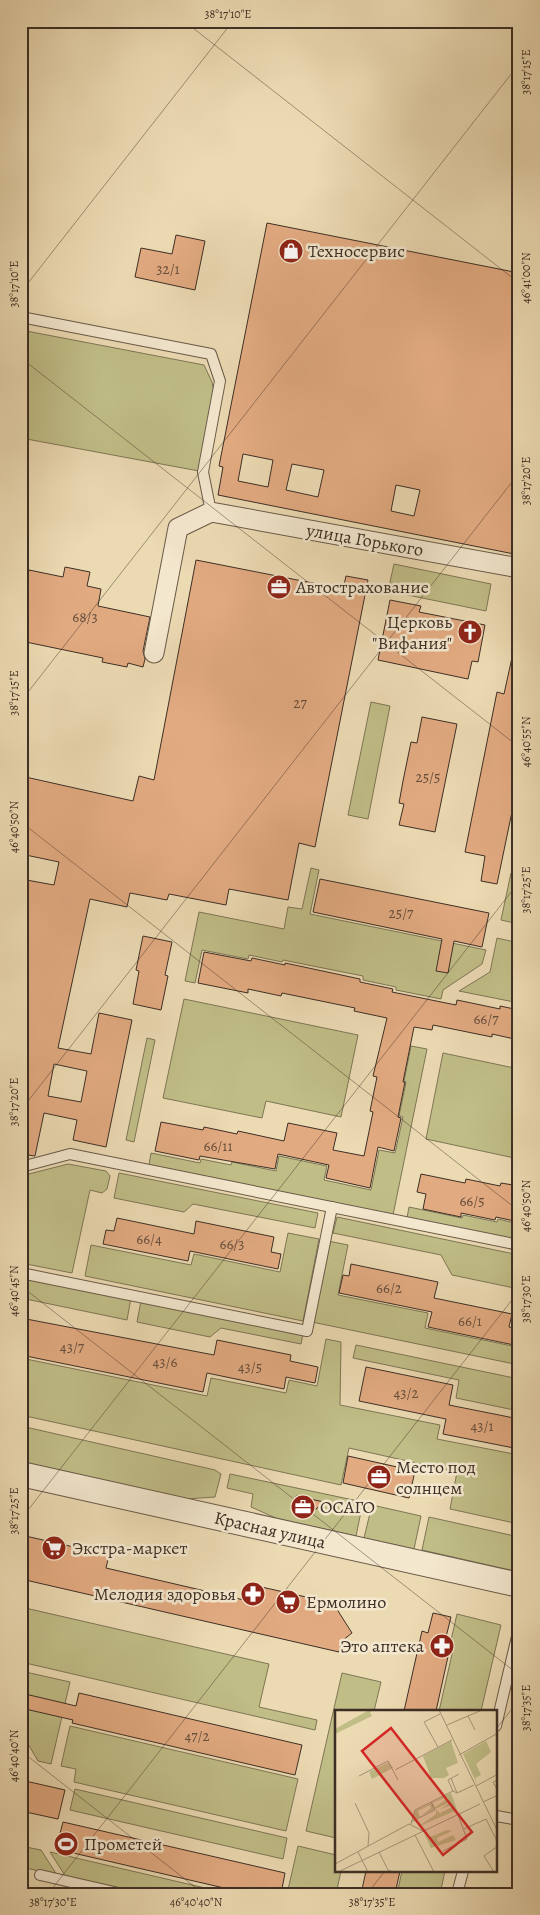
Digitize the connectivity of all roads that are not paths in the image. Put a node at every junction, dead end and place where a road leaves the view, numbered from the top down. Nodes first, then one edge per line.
1 (21, 317) edge
2 (211, 512) junction
3 (519, 568) edge
4 (154, 653) dead end
5 (21, 1167) edge
6 (332, 1207) junction
7 (519, 1245) edge
8 (21, 1273) edge
9 (21, 1474) edge
10 (519, 1585) edge
11 (519, 1628) edge
12 (498, 1717) edge
13 (498, 1816) edge
14 (519, 1820) edge
15 (463, 1872) edge
16 (40, 1875) dead end
17 (123, 1894) edge
18 (457, 1894) edge

1 - 2 lane
2 - 3 street, улица Горького
2 - 4 street
5 - 6 lane
6 - 7 lane
6 - 8 lane
9 - 10 street, Красная улица
11 - 12 lane
13 - 14 lane
15 - 18 lane
16 - 17 lane

